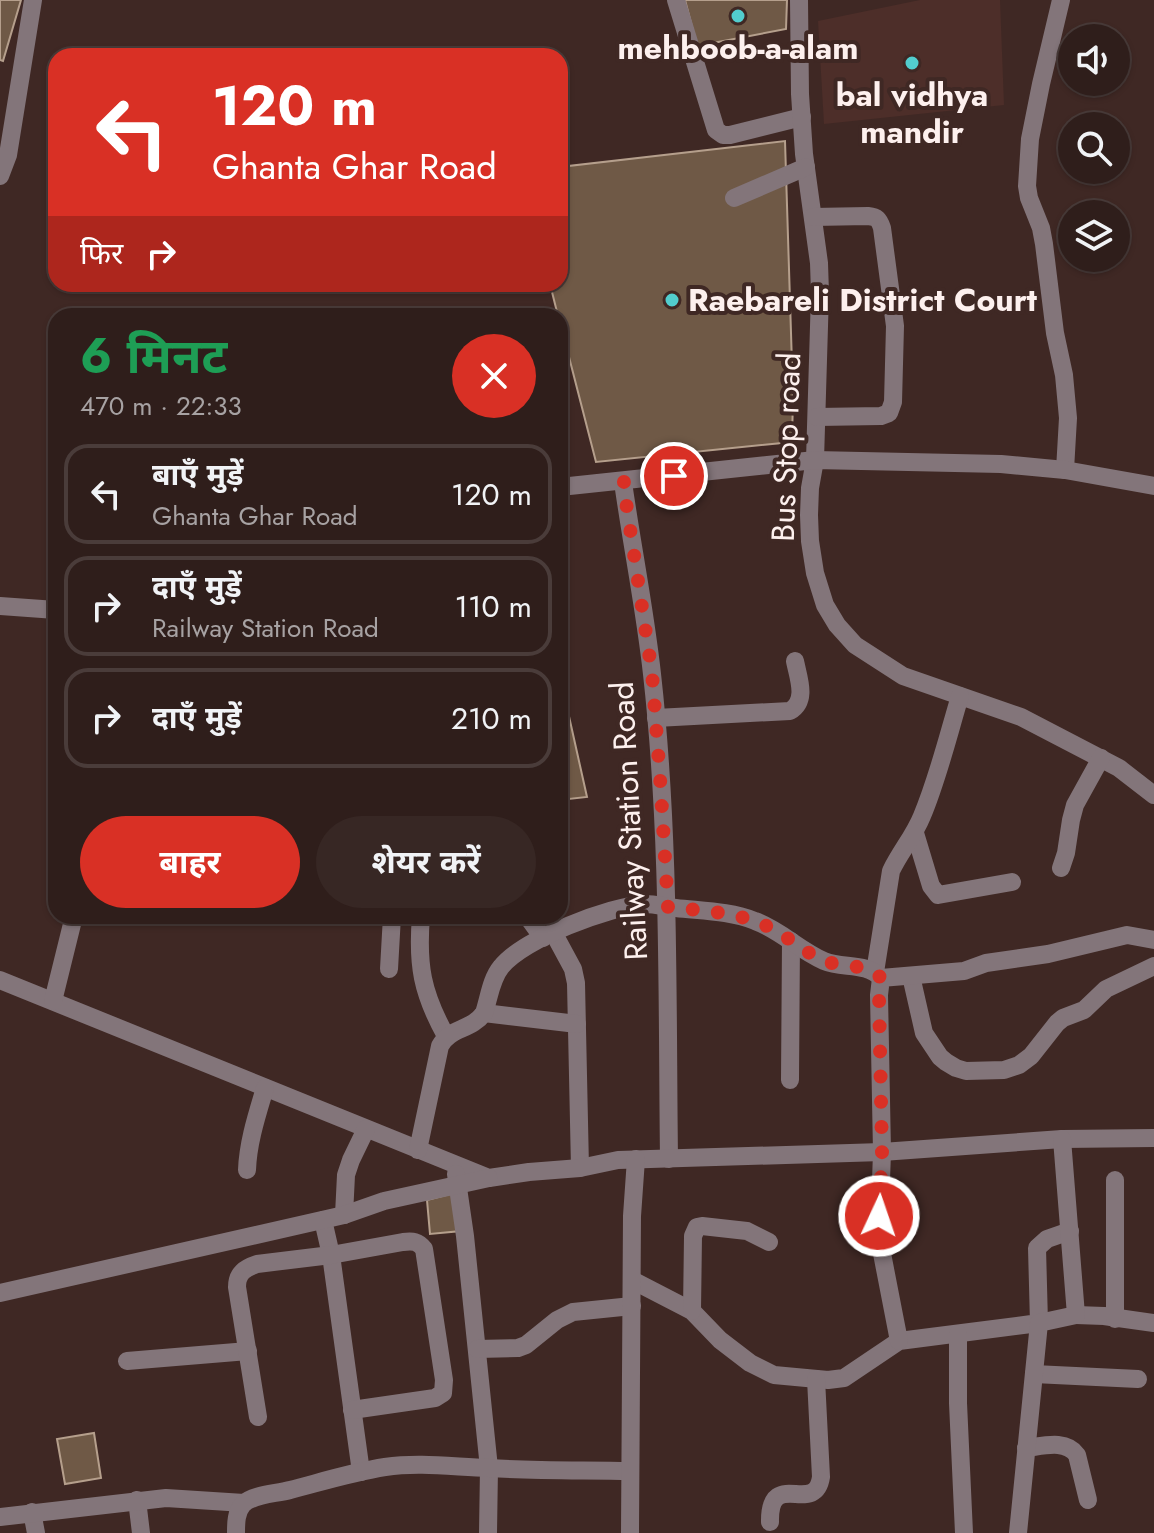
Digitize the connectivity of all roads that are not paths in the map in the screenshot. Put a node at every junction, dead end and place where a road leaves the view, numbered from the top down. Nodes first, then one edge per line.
1 (33, 0) edge
2 (676, 0) edge
3 (799, 0) edge
4 (1061, 0) edge
5 (802, 117) junction
6 (806, 167) junction
7 (0, 176) edge
8 (734, 198) dead end
9 (813, 217) junction
10 (817, 417) junction
11 (815, 460) junction
12 (1065, 470) junction
13 (623, 482) junction
14 (568, 486) edge
15 (1154, 486) edge
16 (0, 606) edge
17 (48, 609) edge
18 (795, 661) dead end
19 (960, 696) junction
20 (656, 718) junction
21 (1101, 758) junction
22 (1154, 793) edge
23 (915, 833) junction
24 (1061, 868) dead end
25 (1012, 882) dead end
26 (668, 907) junction
27 (72, 924) edge
28 (392, 924) edge
29 (421, 924) edge
30 (536, 924) edge
31 (548, 935) junction
32 (1154, 940) edge
33 (791, 941) junction
34 (1154, 966) edge
35 (389, 969) dead end
36 (878, 975) junction
37 (911, 976) junction
38 (0, 980) edge
39 (53, 1001) junction
40 (484, 1013) junction
41 (577, 1024) junction
42 (446, 1036) junction
43 (790, 1080) dead end
44 (265, 1088) junction
45 (366, 1129) junction
46 (1154, 1138) edge
47 (1062, 1139) junction
48 (418, 1150) junction
49 (882, 1152) junction
50 (636, 1159) junction
51 (669, 1159) junction
52 (455, 1164) junction
53 (580, 1168) junction
54 (247, 1170) dead end
55 (489, 1178) junction
56 (1115, 1180) dead end
57 (458, 1186) junction
58 (344, 1215) junction
59 (323, 1220) junction
60 (1070, 1231) junction
61 (769, 1242) dead end
62 (331, 1255) junction
63 (632, 1280) junction
64 (0, 1293) edge
65 (632, 1306) junction
66 (692, 1311) junction
67 (1076, 1315) junction
68 (1115, 1319) junction
69 (1039, 1323) junction
70 (1154, 1323) edge
71 (958, 1334) junction
72 (899, 1341) junction
73 (477, 1349) junction
74 (248, 1351) junction
75 (127, 1361) dead end
76 (1034, 1374) junction
77 (816, 1379) junction
78 (1138, 1379) dead end
79 (352, 1410) junction
80 (258, 1417) dead end
81 (1026, 1448) junction
82 (489, 1468) junction
83 (630, 1471) junction
84 (361, 1472) junction
85 (137, 1500) junction
86 (1088, 1500) dead end
87 (244, 1503) junction
88 (32, 1512) junction
89 (0, 1517) edge
90 (770, 1522) dead end
91 (36, 1533) edge
92 (141, 1533) edge
93 (236, 1533) edge
94 (488, 1533) edge
95 (630, 1533) edge
96 (964, 1533) edge
97 (1018, 1533) edge

1 - 7 street
2 - 5 street
3 - 5 street, Bus Stop road
4 - 12 street
5 - 6 street, Bus Stop road
6 - 8 street
6 - 9 street, Bus Stop road
9 - 10 street, Bus Stop road
9 - 10 street
10 - 11 street, Bus Stop road
11 - 12 street
11 - 13 street
11 - 19 street, Bus Stop road
12 - 15 street
13 - 14 street
13 - 20 street, Railway Station Road
16 - 17 street
18 - 20 street
19 - 21 street, Bus Stop road
19 - 23 street
20 - 26 street, Railway Station Road
21 - 22 street, Bus Stop road
21 - 24 street
23 - 25 street
23 - 36 street
26 - 31 street
26 - 33 street
26 - 51 street, Railway Station Road
27 - 39 street
28 - 35 street
29 - 42 street
30 - 31 street
31 - 40 street
31 - 41 street
32 - 37 street
33 - 36 street
33 - 43 street
34 - 37 street
36 - 37 street
36 - 49 street
38 - 39 street
39 - 44 street
40 - 41 street
40 - 42 street
41 - 53 street
42 - 48 street
44 - 45 street
44 - 54 street
45 - 48 street
45 - 58 street
46 - 47 street
47 - 49 street
47 - 60 street
48 - 52 street
49 - 51 street
49 - 72 street
50 - 51 street
50 - 53 street
50 - 63 street
52 - 55 street
52 - 57 street
53 - 55 street
55 - 57 street
56 - 68 street
57 - 58 street
57 - 73 street
58 - 59 street
59 - 62 street
59 - 64 street
60 - 67 street
60 - 69 street
61 - 66 street
62 - 74 street
62 - 79 street
62 - 79 street
63 - 65 street
63 - 66 street
65 - 73 street
65 - 83 street
66 - 77 street
67 - 68 street
67 - 69 street
68 - 70 street
69 - 71 street
69 - 76 street
71 - 72 street
71 - 96 street
72 - 77 street
73 - 82 street
74 - 75 street
74 - 80 street
76 - 78 street
76 - 81 street
77 - 90 street
79 - 84 street
81 - 86 street
81 - 97 street
82 - 83 street
82 - 84 street
82 - 94 street
83 - 95 street
84 - 87 street
85 - 87 street
85 - 88 street
85 - 92 street
87 - 93 street
88 - 89 street
88 - 91 street

